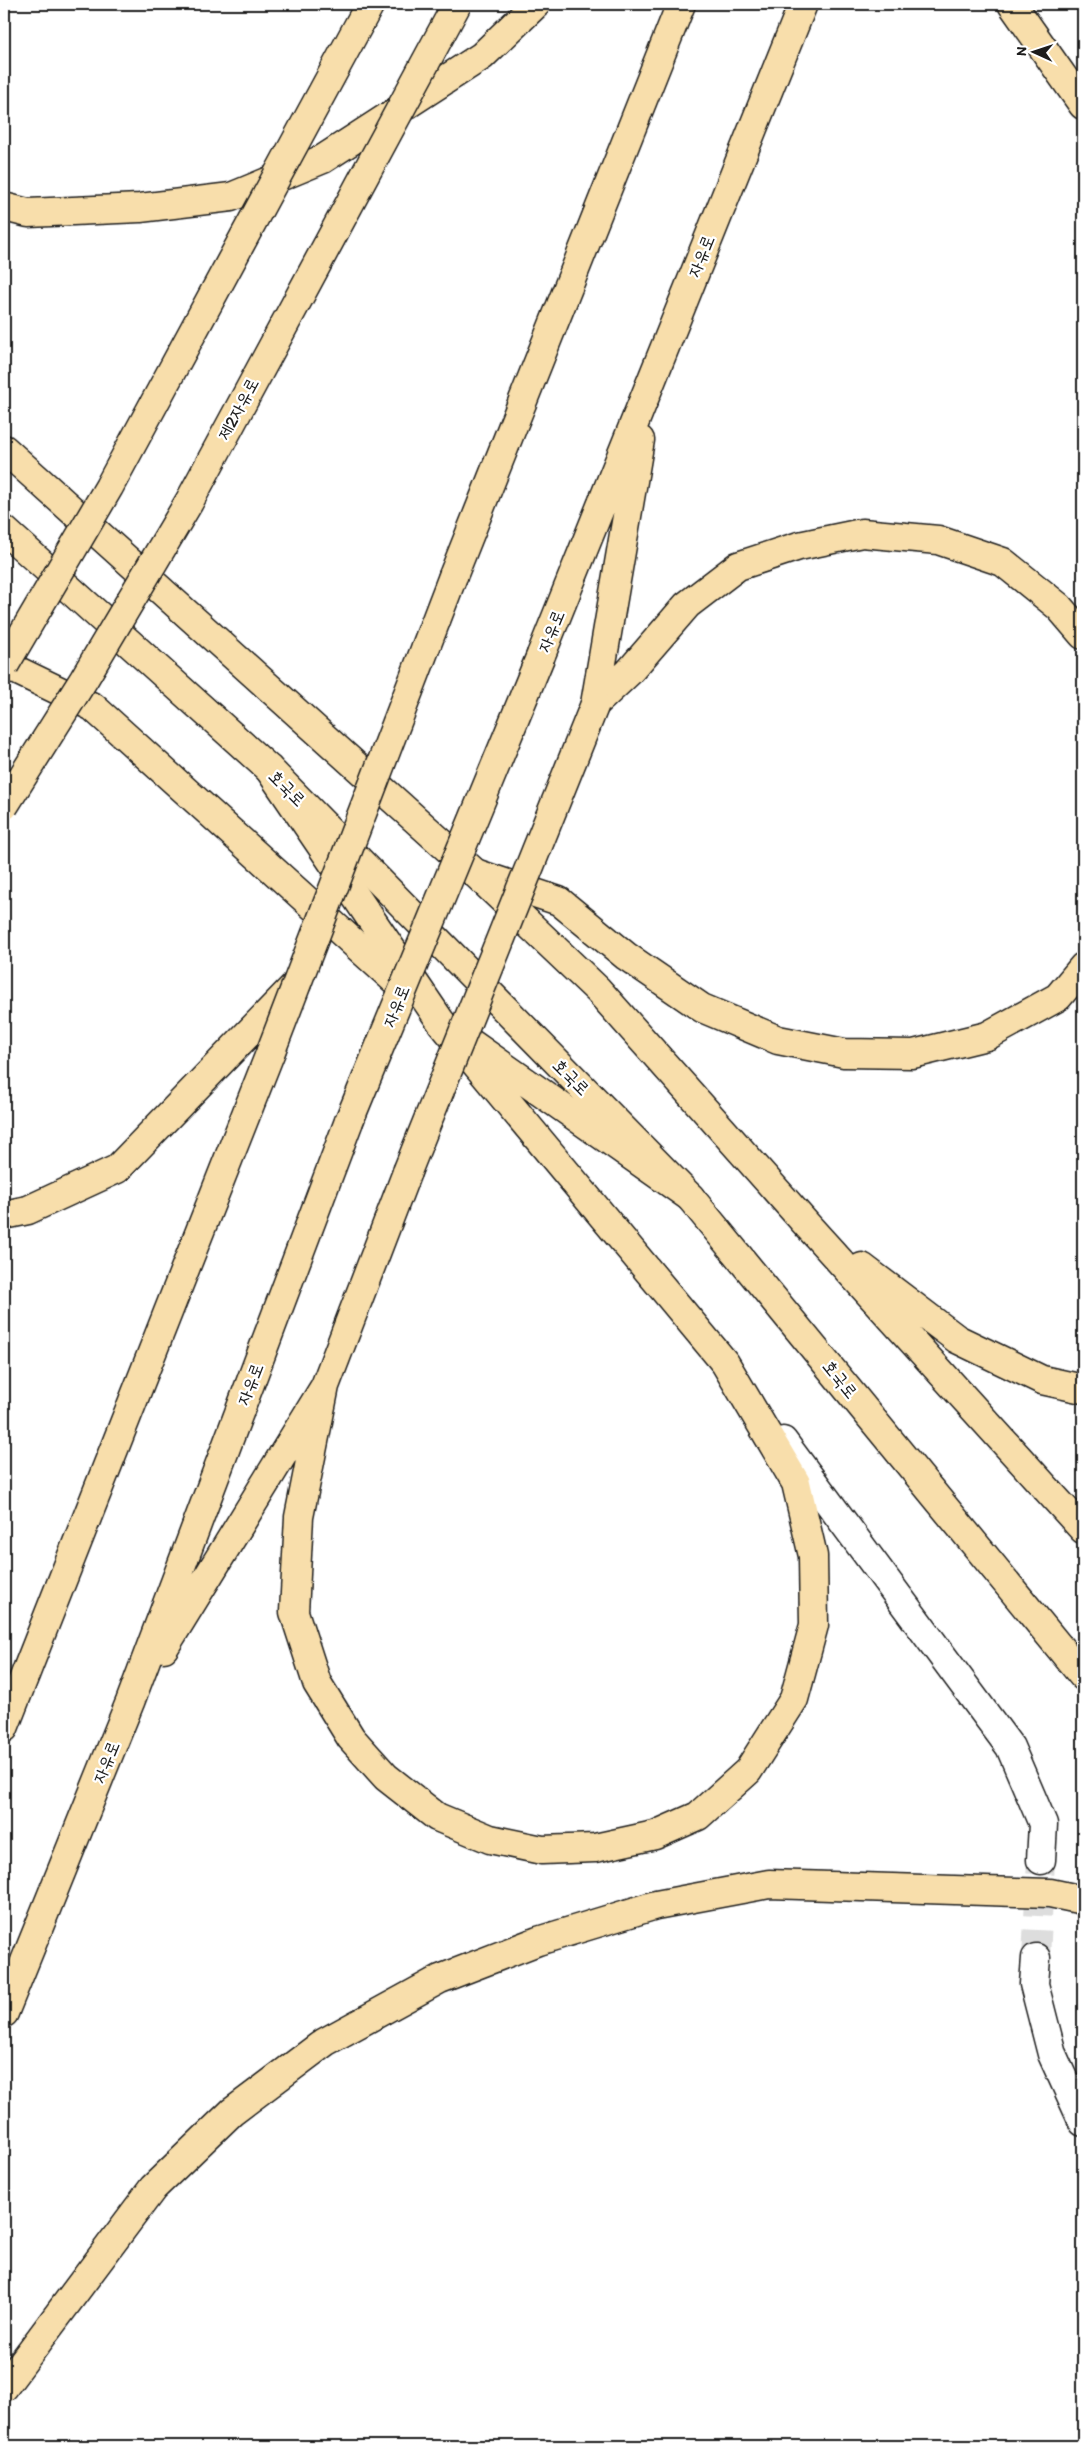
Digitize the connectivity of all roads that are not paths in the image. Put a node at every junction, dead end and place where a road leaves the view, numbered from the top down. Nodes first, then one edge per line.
1 (370, 4) edge
2 (457, 4) edge
3 (536, 4) edge
4 (681, 4) edge
5 (803, 4) edge
6 (1012, 4) edge
7 (1083, 105) edge
8 (4, 207) edge
9 (649, 387) junction
10 (4, 449) edge
11 (4, 530) edge
12 (1083, 635) edge
13 (4, 668) edge
14 (595, 704) junction
15 (270, 769) junction
16 (4, 806) edge
17 (475, 873) junction
18 (1083, 968) edge
19 (297, 983) junction
20 (441, 1022) junction
21 (690, 1197) junction
22 (4, 1215) edge
23 (808, 1226) junction
24 (725, 1364) junction
25 (325, 1386) junction
26 (1083, 1389) edge
27 (1083, 1529) edge
28 (1083, 1676) edge
29 (130, 1702) junction
30 (4, 1728) edge
31 (1041, 1860) tunnel mouth
32 (1083, 1900) edge
33 (1036, 1958) tunnel mouth
34 (4, 2013) edge
35 (1083, 2122) edge
36 (4, 2387) edge

1 - 13 main road, bridge
2 - 16 main road, 제2자유로, bridge
3 - 8 main road
4 - 19 main road, bridge
5 - 9 main road, 자유로
6 - 7 main road
9 - 14 main road
9 - 29 main road, 자유로, bridge
10 - 17 main road
11 - 15 main road, 호국로
12 - 14 main road
13 - 20 main road
14 - 25 main road, bridge
15 - 20 main road
15 - 21 main road, 호국로
17 - 18 main road
17 - 23 main road
19 - 22 main road
19 - 30 main road, bridge
20 - 21 main road
20 - 24 main road
21 - 28 main road, 호국로
23 - 26 main road
23 - 27 main road
24 - 25 main road
24 - 31 street
25 - 29 main road
29 - 34 main road, 자유로
32 - 36 main road
33 - 35 street

